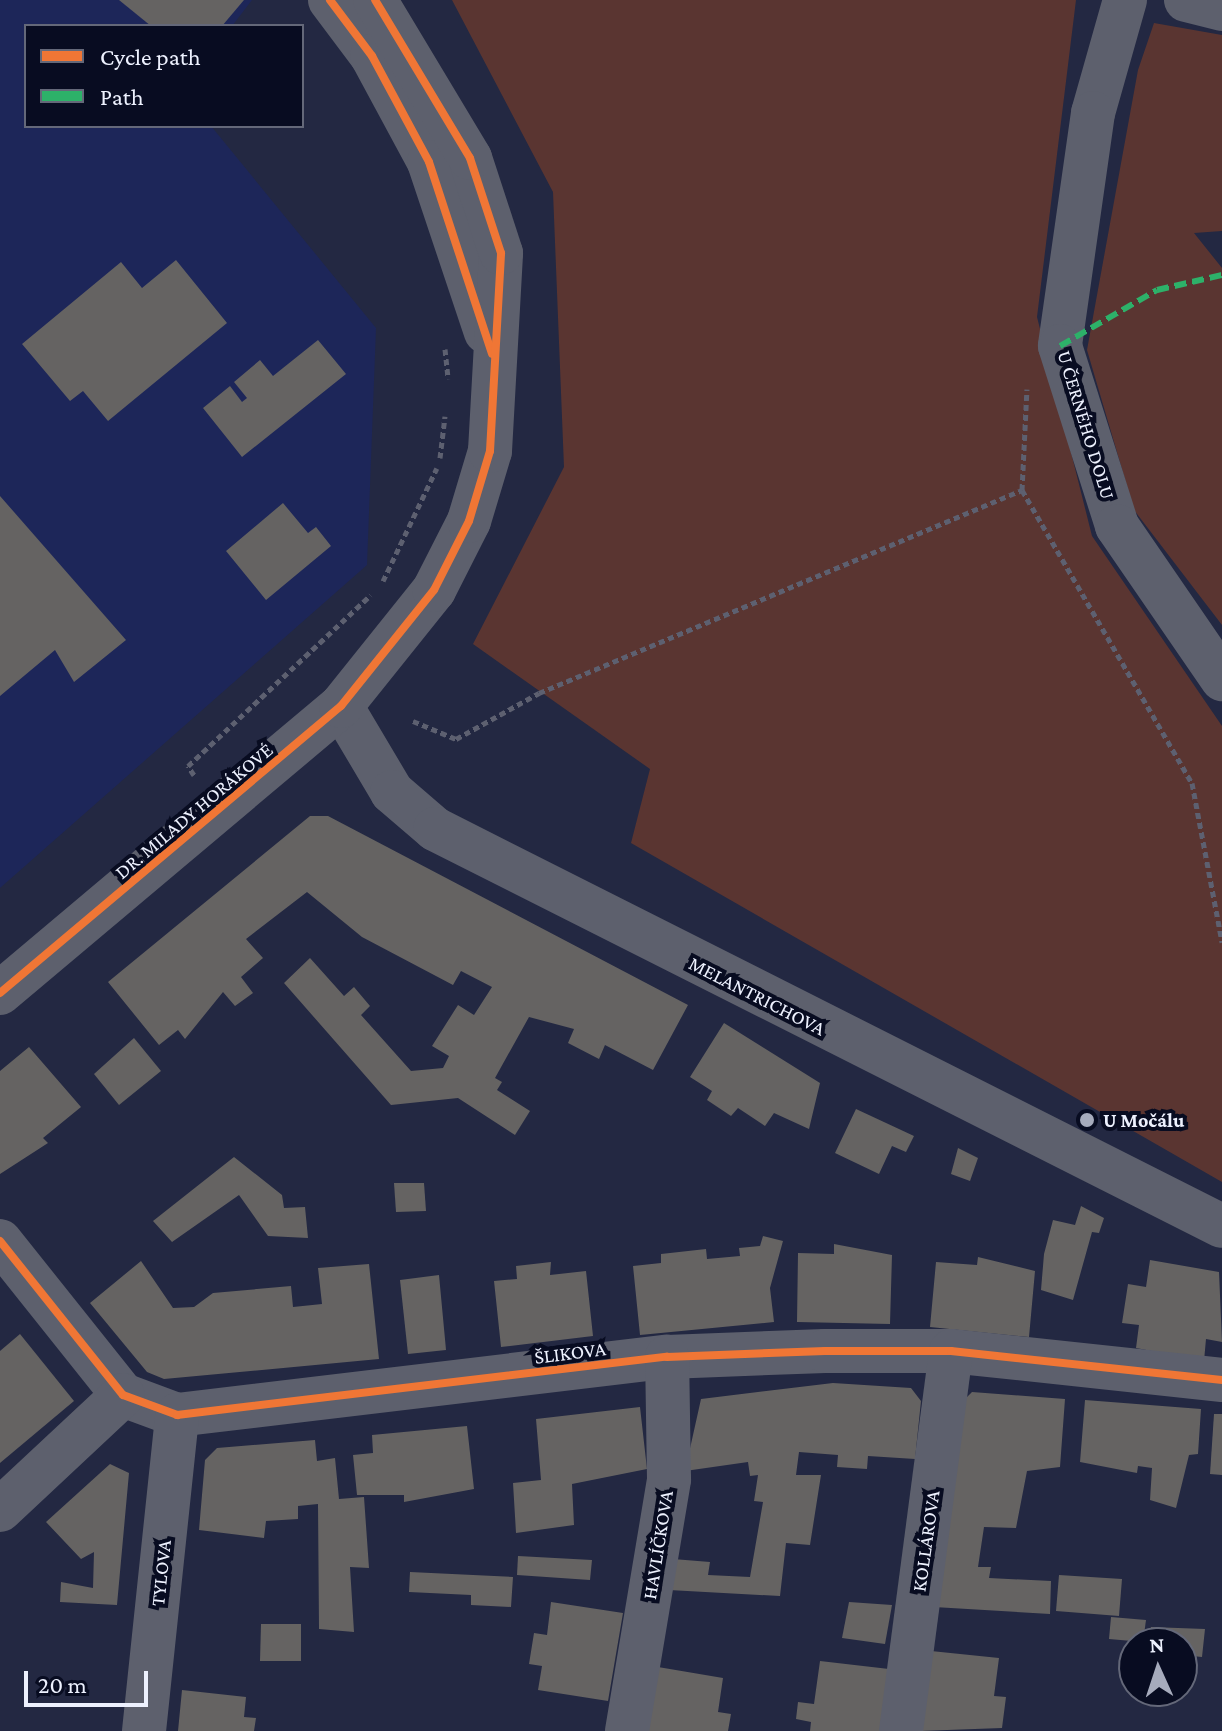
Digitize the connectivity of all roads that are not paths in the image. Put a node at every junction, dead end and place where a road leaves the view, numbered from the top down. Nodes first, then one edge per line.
1 (330, 0) edge
2 (375, 0) edge
3 (1125, 0) edge
4 (1186, 0) edge
5 (1222, 9) edge
6 (498, 377) junction
7 (1222, 679) edge
8 (341, 706) junction
9 (0, 993) edge
10 (1222, 1226) edge
11 (0, 1241) edge
12 (951, 1351) junction
13 (667, 1357) junction
14 (1222, 1380) edge
15 (123, 1395) junction
16 (177, 1415) junction
17 (0, 1510) edge
18 (144, 1731) edge
19 (627, 1731) edge
20 (901, 1731) edge

1 - 6 street, DR. MILADY HORÁKOVÉ
2 - 6 street, DR. MILADY HORÁKOVÉ
3 - 7 street, U ČERNÉHO DOLU
4 - 5 street
6 - 8 street, DR. MILADY HORÁKOVÉ
8 - 9 street, DR. MILADY HORÁKOVÉ
8 - 10 street, MELANTRICHOVA
11 - 15 street
12 - 13 street, ŠLIKOVA
12 - 14 street, ŠLIKOVA
12 - 20 street, KOLLÁROVA
13 - 16 street, ŠLIKOVA
13 - 19 street, HAVLÍČKOVA
15 - 16 street, ŠLIKOVA
15 - 17 street
16 - 18 street, TYLOVA

